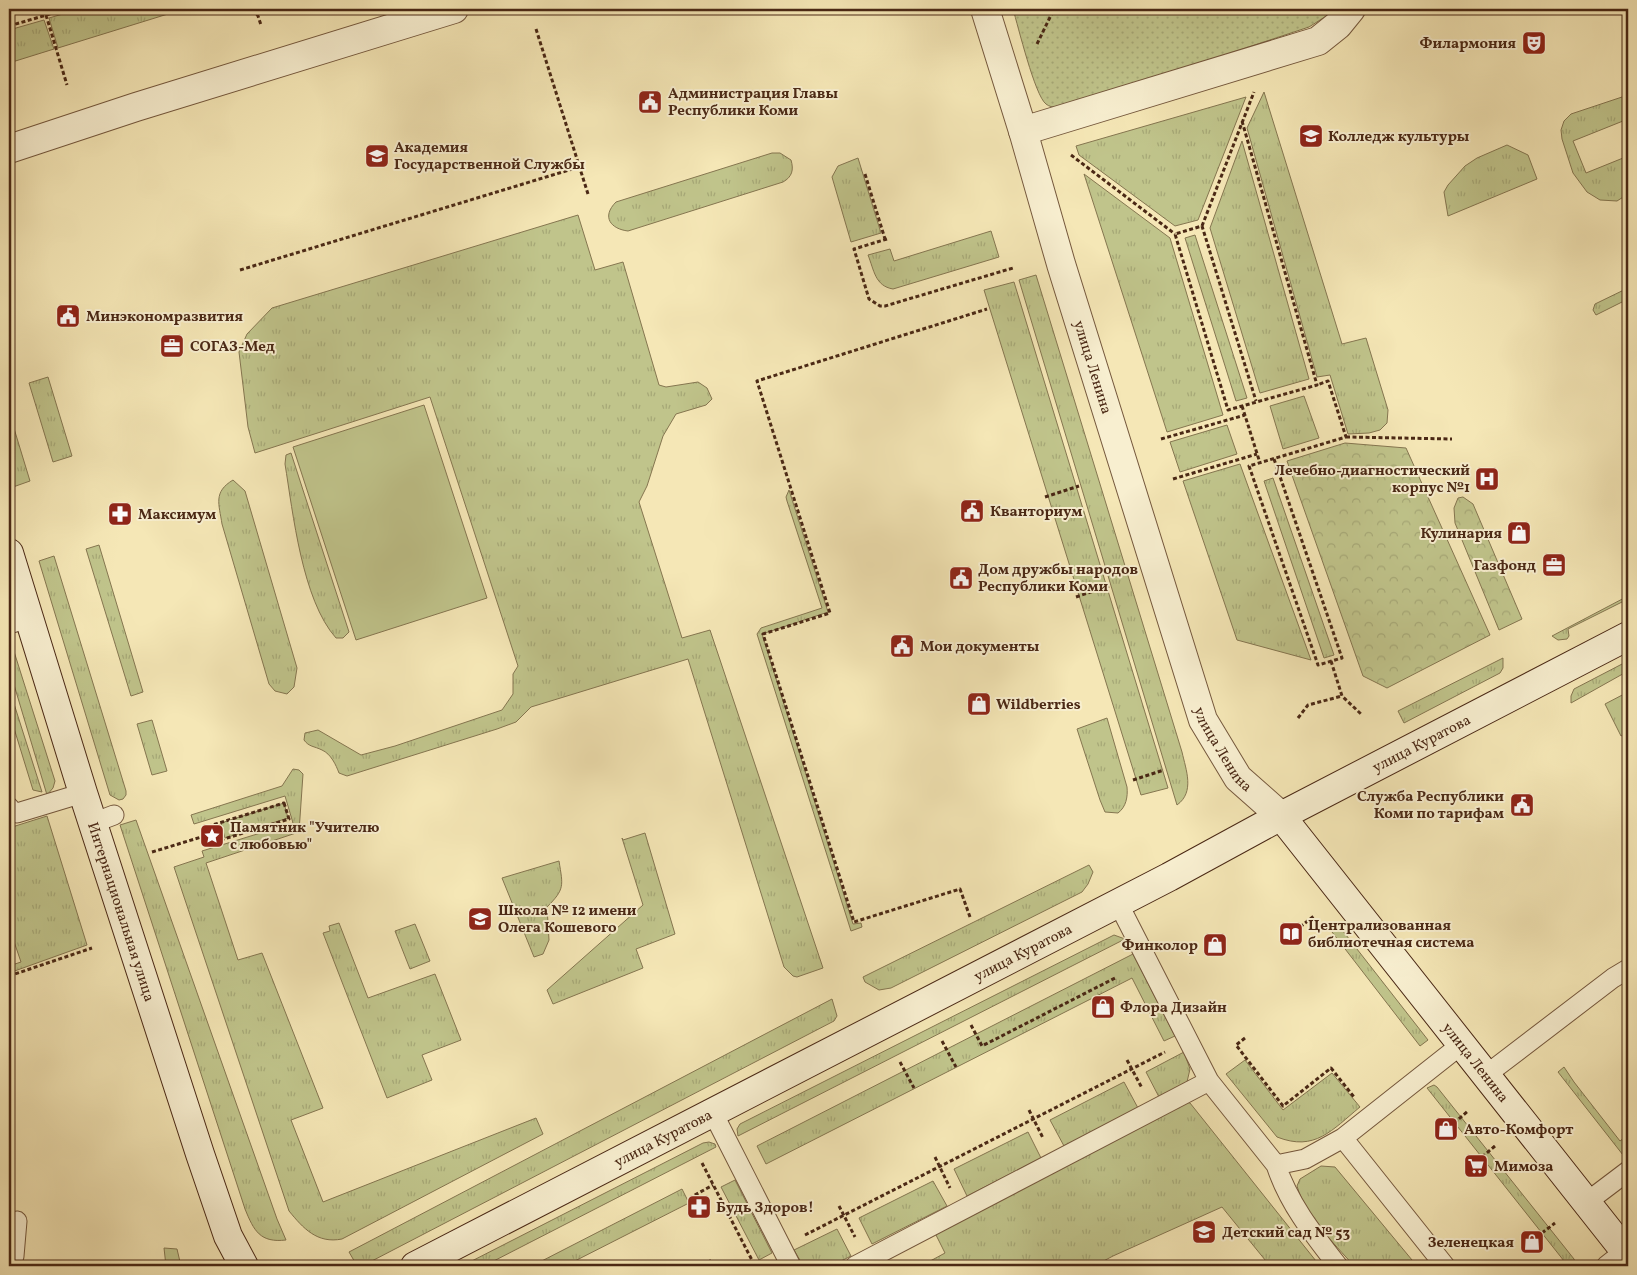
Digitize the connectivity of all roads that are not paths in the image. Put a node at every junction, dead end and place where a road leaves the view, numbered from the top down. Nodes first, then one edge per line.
1 (454, 9) edge
2 (985, 9) edge
3 (1350, 9) edge
4 (1023, 131) junction
5 (9, 149) edge
6 (9, 553) edge
7 (19, 621) edge
8 (1628, 636) edge
9 (83, 793) junction
10 (9, 807) edge
11 (1282, 816) junction
12 (1118, 903) junction
13 (1628, 969) edge
14 (1462, 1044) junction
15 (1486, 1075) junction
16 (1209, 1081) junction
17 (713, 1113) junction
18 (1343, 1138) junction
19 (1276, 1166) junction
20 (1628, 1171) edge
21 (1587, 1202) junction
22 (17, 1221) dead end
23 (1620, 1257) edge
24 (861, 1263) edge
25 (10, 1266) edge
26 (244, 1266) edge
27 (415, 1266) edge
28 (791, 1266) edge
29 (1338, 1266) edge
30 (1444, 1266) edge

1 - 5 street
2 - 4 street, улица Ленина
3 - 4 street
4 - 11 street, улица Ленина
6 - 7 street, Интернациональная улица
7 - 9 street, Интернациональная улица
8 - 11 street, улица Куратова
9 - 10 lane
9 - 26 street, Интернациональная улица
11 - 12 street, улица Куратова
11 - 14 street, улица Ленина
12 - 16 lane
12 - 17 street, улица Куратова
13 - 15 lane
14 - 15 street, улица Ленина
14 - 18 lane
15 - 21 street, улица Ленина
16 - 19 lane
16 - 24 lane
17 - 27 street, улица Куратова
17 - 28 lane
18 - 19 lane
18 - 30 lane
19 - 29 lane
20 - 21 lane
21 - 23 street, улица Ленина
22 - 25 lane

